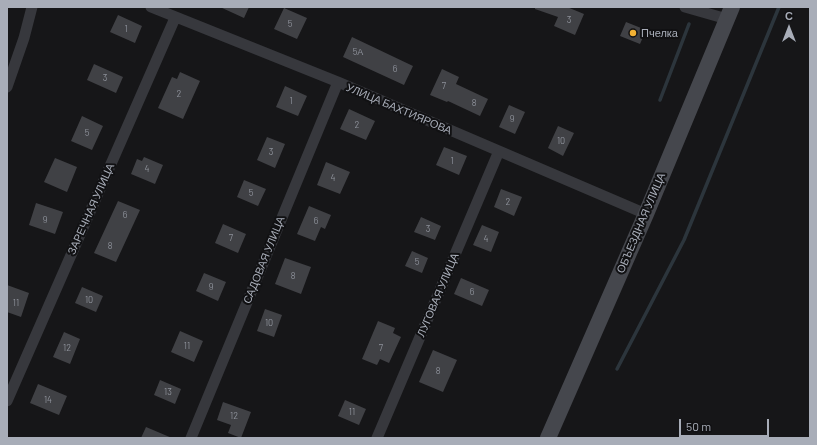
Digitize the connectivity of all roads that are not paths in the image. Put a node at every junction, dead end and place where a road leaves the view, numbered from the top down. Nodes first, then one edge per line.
1 (32, 7) edge
2 (151, 7) edge
3 (685, 7) edge
4 (729, 13) edge
5 (175, 18) junction
6 (338, 82) junction
7 (7, 87) edge
8 (499, 151) junction
9 (646, 214) junction
10 (7, 401) edge
11 (191, 438) edge
12 (377, 438) edge
13 (548, 438) edge

1 - 7 street
2 - 5 street, УЛИЦА БАХТИЯРОВА
3 - 4 street
4 - 9 main road, ОБЪЕЗДНАЯ УЛИЦА
5 - 6 street, УЛИЦА БАХТИЯРОВА
5 - 10 street, ЗАРЕЧНАЯ УЛИЦА
6 - 8 street, УЛИЦА БАХТИЯРОВА
6 - 11 street, САДОВАЯ УЛИЦА
8 - 9 street, УЛИЦА БАХТИЯРОВА
8 - 12 street, ЛУГОВАЯ УЛИЦА
9 - 13 main road, ОБЪЕЗДНАЯ УЛИЦА

